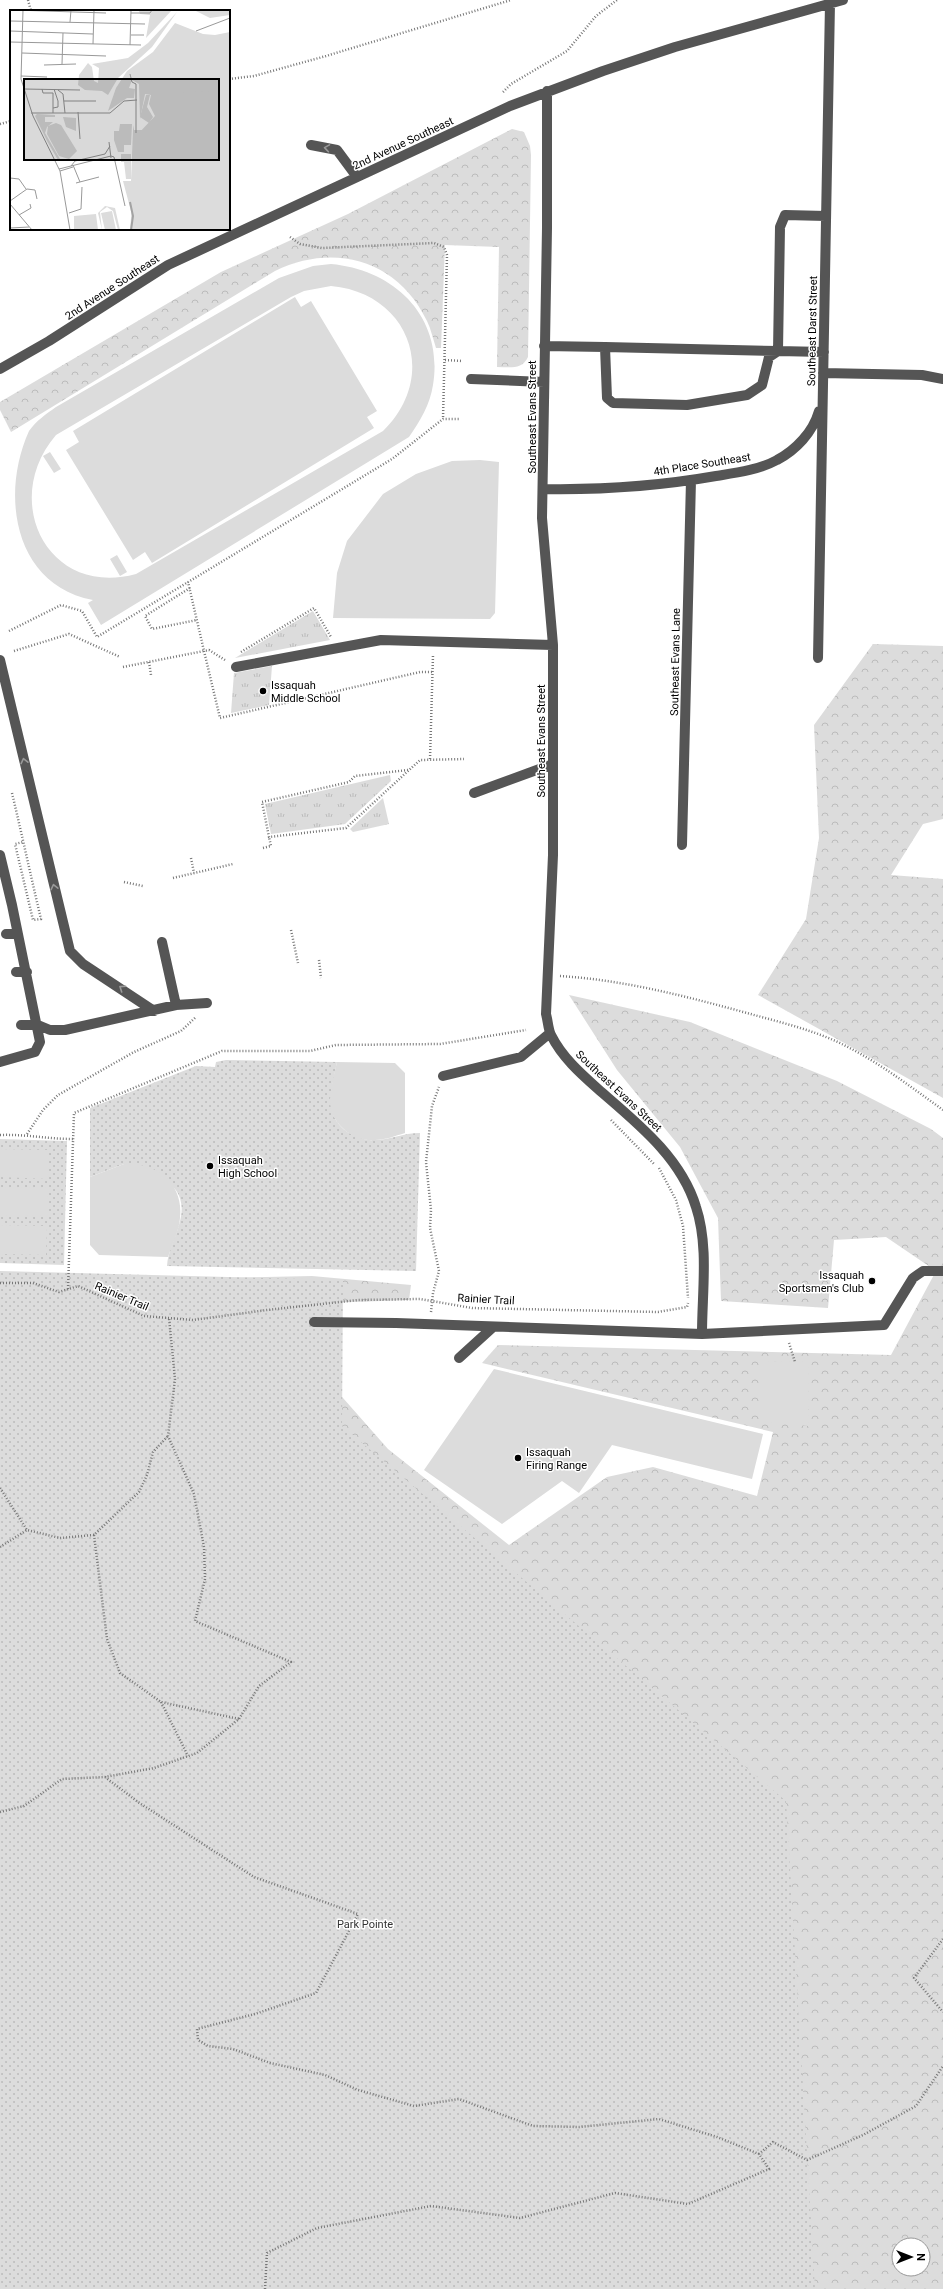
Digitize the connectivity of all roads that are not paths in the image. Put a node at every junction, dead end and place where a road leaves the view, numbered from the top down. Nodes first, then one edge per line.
1 (843, 0) edge
2 (830, 3) junction
3 (547, 91) junction
4 (311, 146) dead end
5 (357, 177) junction
6 (826, 216) junction
7 (544, 346) junction
8 (605, 347) junction
9 (778, 351) junction
10 (824, 352) junction
11 (0, 369) edge
12 (823, 373) junction
13 (471, 379) dead end
14 (943, 379) edge
15 (544, 382) junction
16 (822, 391) junction
17 (691, 480) junction
18 (543, 489) junction
19 (552, 645) junction
20 (818, 658) dead end
21 (0, 660) edge
22 (236, 667) road end
23 (553, 764) junction
24 (474, 794) dead end
25 (682, 845) dead end
26 (0, 855) edge
27 (4, 883) edge
28 (6, 934) dead end
29 (18, 934) junction
30 (162, 942) dead end
31 (16, 972) dead end
32 (26, 972) junction
33 (207, 1003) dead end
34 (176, 1005) junction
35 (154, 1011) junction
36 (21, 1025) dead end
37 (38, 1026) junction
38 (550, 1033) junction
39 (0, 1062) edge
40 (443, 1076) road end
41 (943, 1271) edge
42 (314, 1322) dead end
43 (492, 1328) junction
44 (702, 1334) junction
45 (459, 1358) dead end

1 - 2 street, 2nd Avenue Southeast
2 - 3 street, 2nd Avenue Southeast
2 - 6 street, Southeast Darst Street
3 - 5 street, 2nd Avenue Southeast
3 - 7 street, Southeast Evans Street
5 -> 4 street
5 - 11 street, 2nd Avenue Southeast
6 - 9 street
6 - 10 street, Southeast Darst Street
7 - 8 street
7 - 15 street, Southeast Evans Street
8 - 9 street
8 - 9 street
9 - 10 street
10 - 12 street, Southeast Darst Street
12 - 14 street
12 - 16 street, Southeast Darst Street
13 - 15 street
15 - 18 street, Southeast Evans Street
16 - 17 street, 4th Place Southeast
16 - 20 street, Southeast Darst Street
17 - 18 street, 4th Place Southeast
17 - 25 street, Southeast Evans Lane
18 - 19 street, Southeast Evans Street
19 - 22 street
19 - 23 street, Southeast Evans Street
35 -> 21 street
23 - 24 street
23 - 38 street, Southeast Evans Street
26 - 27 street
27 - 29 street
28 - 29 street
29 - 32 street
30 - 34 street
31 - 32 street
32 - 37 street
33 - 34 street
34 - 35 street
35 - 37 street
36 - 37 street
37 - 39 street
38 - 40 street
38 - 44 street, Southeast Evans Street
41 - 44 street
42 - 43 street
43 - 44 street
43 - 45 street

